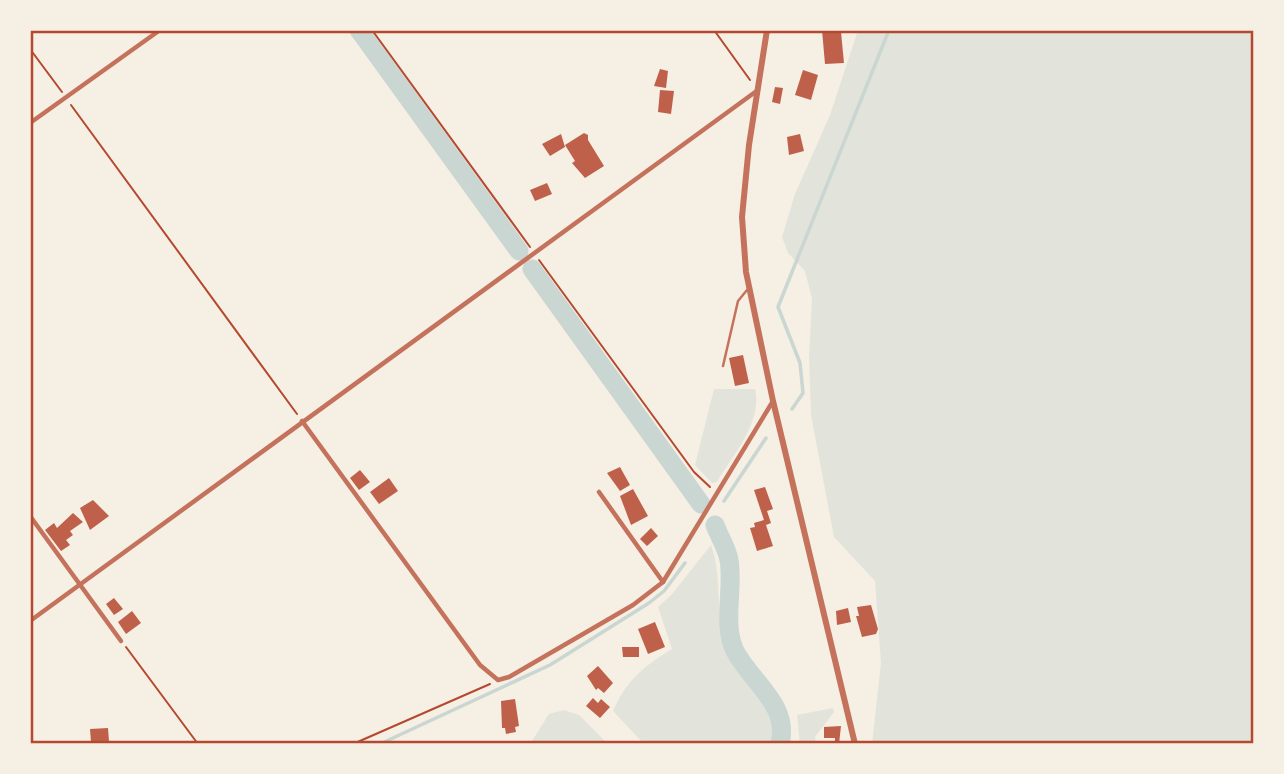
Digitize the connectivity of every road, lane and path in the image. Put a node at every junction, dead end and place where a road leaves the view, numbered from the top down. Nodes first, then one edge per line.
1 (160, 30) edge
2 (372, 30) edge
3 (714, 30) edge
4 (767, 30) edge
5 (30, 49) edge
6 (758, 90) junction
7 (65, 97) junction
8 (30, 123) edge
9 (534, 252) junction
10 (750, 288) junction
11 (723, 366) dead end
12 (773, 401) junction
13 (302, 421) junction
14 (599, 492) dead end
15 (718, 495) junction
16 (30, 516) edge
17 (663, 582) junction
18 (80, 585) junction
19 (30, 621) edge
20 (121, 641) joint
21 (498, 680) junction
22 (198, 744) edge
23 (353, 744) edge
24 (855, 744) edge

1 - 7 street
2 - 9 path
3 - 6 path
4 - 6 street
5 - 7 path
6 - 9 street
6 - 10 street
7 - 8 street
7 - 13 path
9 - 13 street
9 - 15 path
10 - 11 lane
10 - 12 street
12 - 15 street
12 - 24 street
13 - 18 street
13 - 21 street
14 - 17 street
15 - 17 street
16 - 18 street
17 - 21 street
18 - 19 street
18 - 20 street
20 - 22 path
21 - 23 path

